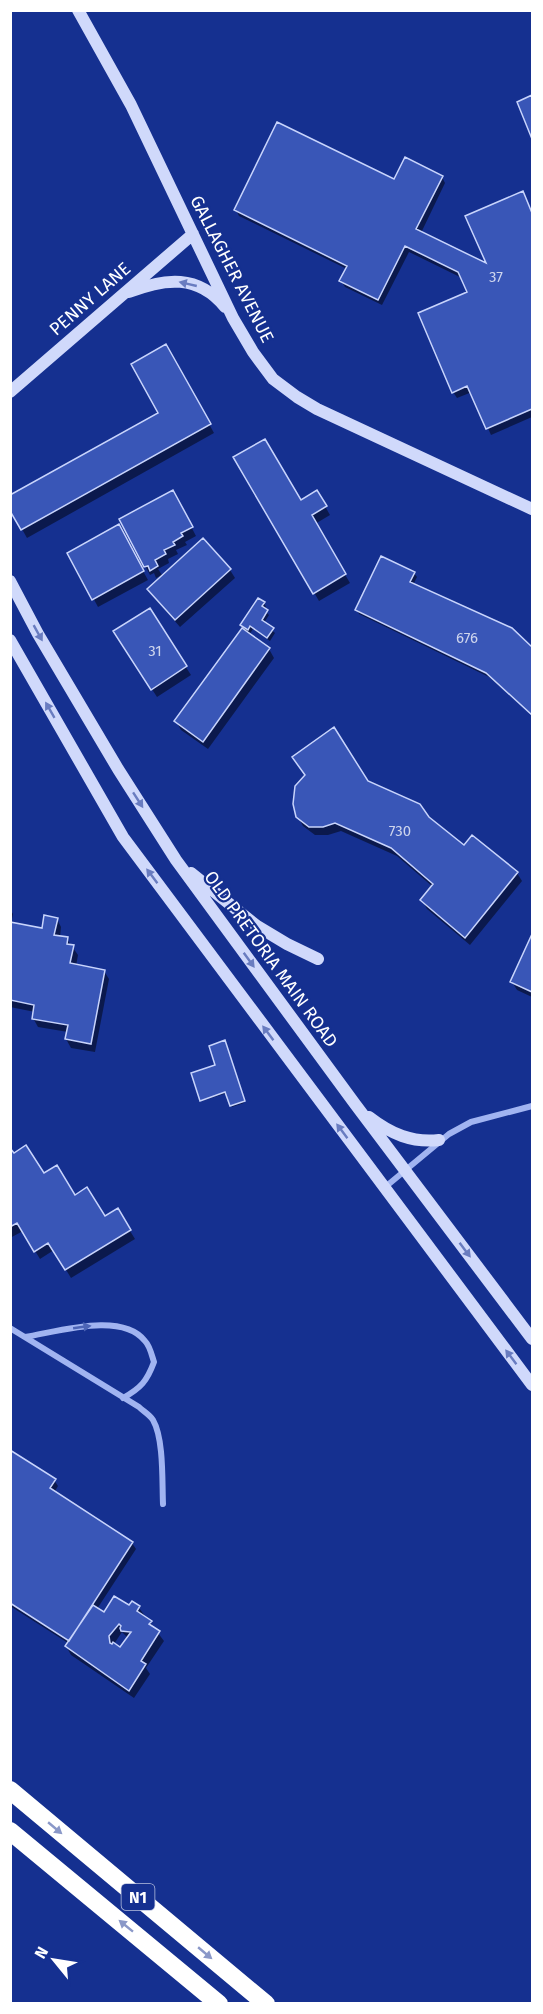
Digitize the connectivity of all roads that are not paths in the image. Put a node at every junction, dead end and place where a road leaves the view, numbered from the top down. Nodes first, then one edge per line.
1 (78, 10) edge
2 (193, 234) junction
3 (121, 295) junction
4 (233, 318) junction
5 (10, 392) edge
6 (532, 509) edge
7 (10, 581) edge
8 (10, 640) edge
9 (176, 860) junction
10 (318, 958) dead end
11 (355, 1104) junction
12 (532, 1106) edge
13 (440, 1140) junction
14 (404, 1170) junction
15 (384, 1188) junction
16 (10, 1328) edge
17 (24, 1337) junction
18 (532, 1339) edge
19 (532, 1385) edge
20 (123, 1398) junction
21 (163, 1504) dead end
22 (10, 1790) edge
23 (10, 1831) edge
24 (219, 2004) edge
25 (266, 2004) edge

1 - 2 main road, GALLAGHER AVENUE
2 - 3 main road, PENNY LANE
2 - 4 main road, GALLAGHER AVENUE
4 -> 3 main road
3 - 5 main road, PENNY LANE
4 - 6 main road, GALLAGHER AVENUE
7 -> 9 main road, OLD PRETORIA MAIN ROAD
15 -> 8 main road
9 - 10 main road
9 -> 11 main road, OLD PRETORIA MAIN ROAD
11 - 13 main road
11 - 14 main road, OLD PRETORIA MAIN ROAD
12 - 13 street
13 - 14 street
14 - 15 street
14 -> 18 main road, OLD PRETORIA MAIN ROAD
19 -> 15 main road
16 - 17 street
17 - 20 street
17 -> 20 street
20 - 21 street
22 -> 25 highway, N1
24 -> 23 highway, N1

